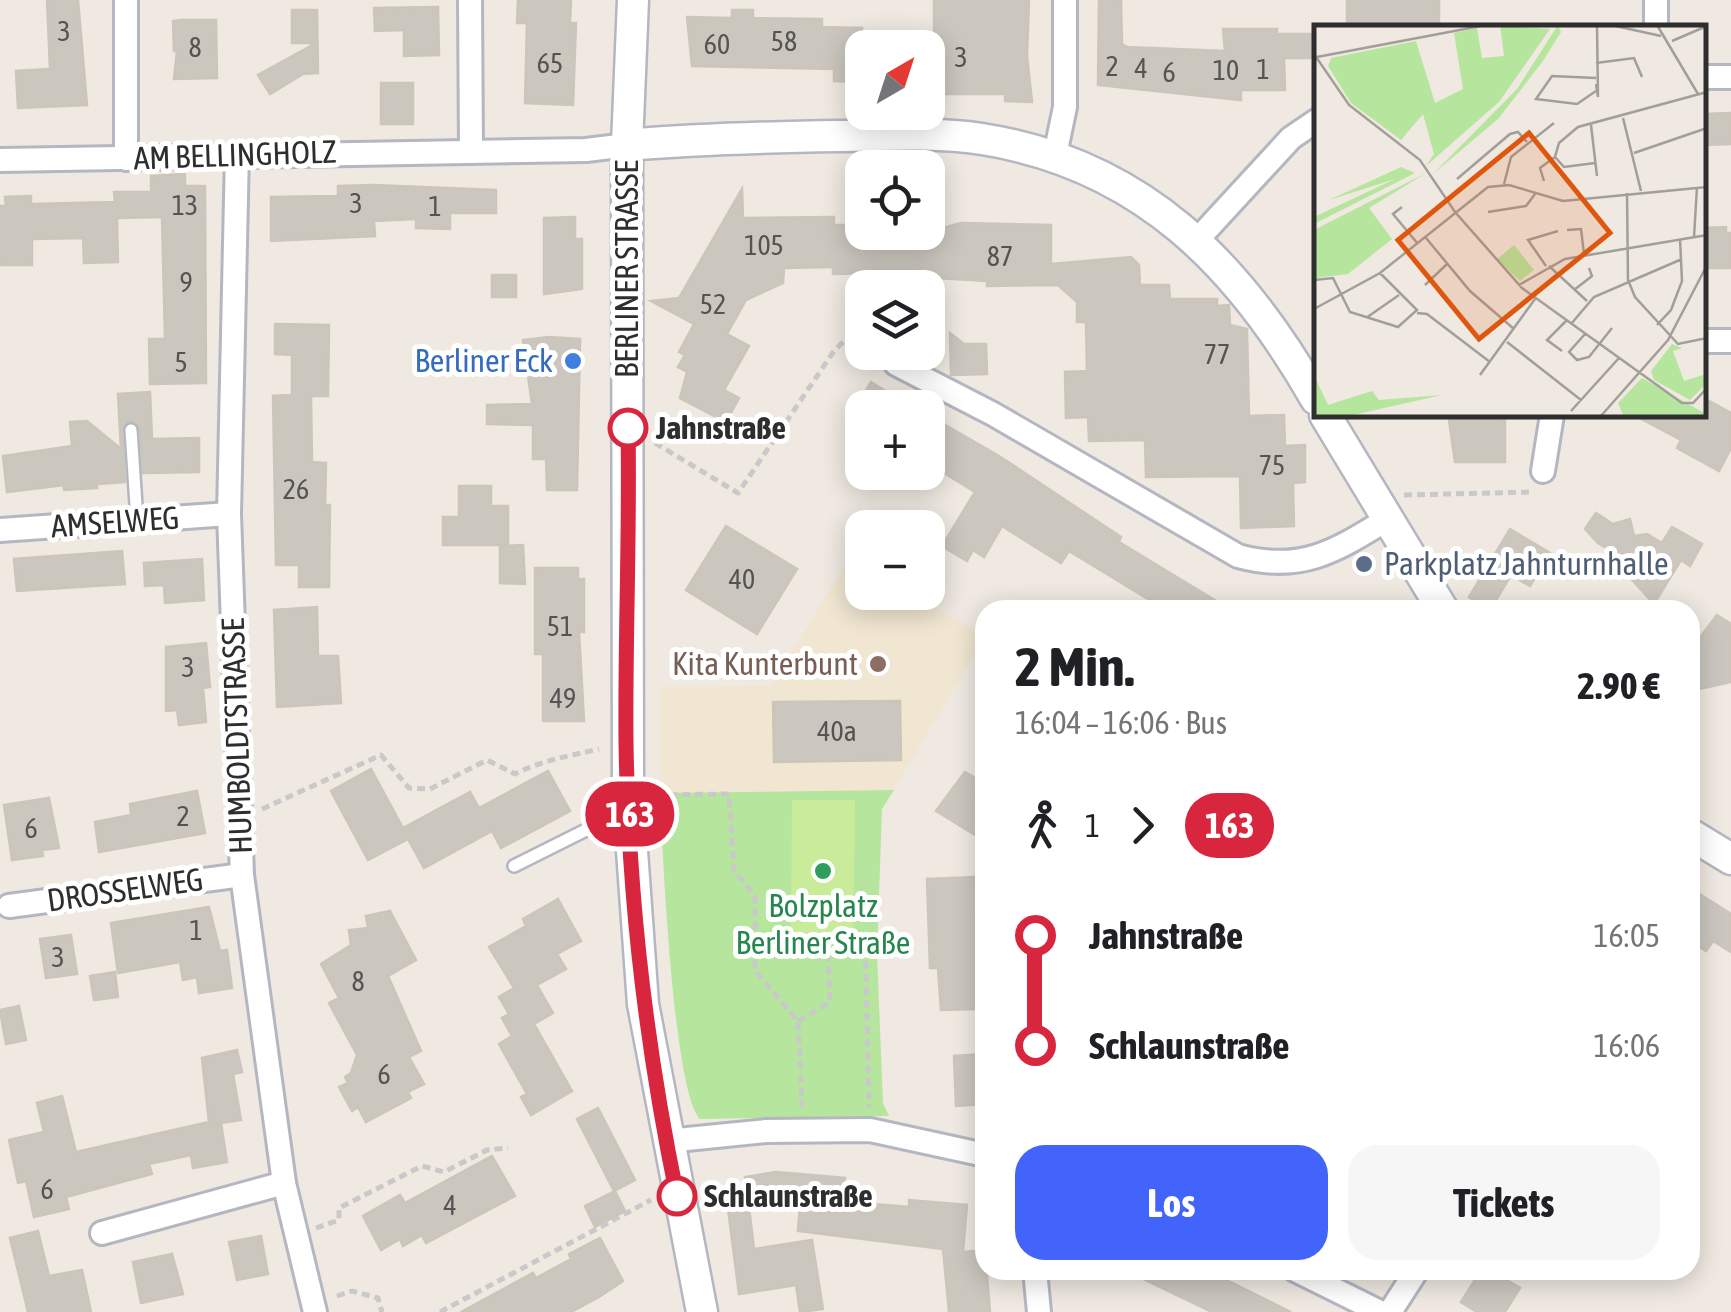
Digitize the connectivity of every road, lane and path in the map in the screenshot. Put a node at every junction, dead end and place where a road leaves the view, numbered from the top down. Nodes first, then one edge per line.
1 (126, 0) edge
2 (470, 0) edge
3 (633, 0) edge
4 (1065, 0) edge
5 (1314, 123) edge
6 (626, 145) junction
7 (470, 149) junction
8 (237, 153) junction
9 (1055, 156) junction
10 (126, 159) junction
11 (0, 160) edge
12 (1198, 240) junction
13 (845, 340) edge
14 (906, 370) edge
15 (1314, 395) edge
16 (1328, 418) edge
17 (1552, 418) edge
18 (628, 428) junction
19 (131, 430) dead end
20 (1543, 472) joint
21 (1378, 508) junction
22 (230, 514) junction
23 (137, 520) junction
24 (0, 530) edge
25 (1437, 600) edge
26 (626, 742) junction
27 (629, 807) junction
28 (240, 818) junction
29 (1700, 840) edge
30 (1731, 858) edge
31 (514, 866) dead end
32 (242, 874) junction
33 (9, 906) dead end
34 (865, 934) dead end
35 (828, 950) dead end
36 (798, 1021) junction
37 (870, 1130) junction
38 (802, 1131) junction
39 (667, 1141) junction
40 (508, 1148) dead end
41 (975, 1153) edge
42 (284, 1183) junction
43 (675, 1185) junction
44 (102, 1233) dead end
45 (296, 1234) junction
46 (1036, 1280) edge
47 (1315, 1280) edge
48 (1411, 1280) edge
49 (314, 1308) edge
50 (382, 1312) edge
51 (440, 1312) edge
52 (702, 1312) edge
53 (1038, 1312) edge
54 (1380, 1312) edge
55 (1390, 1312) edge

1 - 10 street
2 - 7 street
3 - 6 street, BERLINER STRASSE
4 - 9 street
5 - 12 street
6 - 7 street, AM BELLINGHOLZ
6 - 9 street
6 - 18 street, BERLINER STRASSE
7 - 8 street, AM BELLINGHOLZ
8 - 10 street, AM BELLINGHOLZ
8 - 22 street, HUMBOLDTSTRASSE
9 - 12 street
10 - 11 street, AM BELLINGHOLZ
12 - 15 street
13 - 18 path
14 - 21 street
16 - 21 street
17 - 20 street
18 - 26 street, BERLINER STRASSE
19 - 23 lane
20 - 21 path
21 - 25 street
22 - 23 street, AMSELWEG
22 - 28 street, HUMBOLDTSTRASSE
23 - 24 street, AMSELWEG
26 - 27 street, BERLINER STRASSE
26 - 28 path
27 - 31 lane
27 - 36 path
27 - 39 street, BERLINER STRASSE
28 - 32 street, HUMBOLDTSTRASSE
29 - 30 street
32 - 33 street, DROSSELWEG
32 - 42 street, HUMBOLDTSTRASSE
34 - 37 path
35 - 36 path
36 - 38 path
37 - 38 street
37 - 41 street
38 - 39 street
39 - 43 street, BERLINER STRASSE
40 - 45 path
42 - 44 street
42 - 45 street, HUMBOLDTSTRASSE
43 - 51 path
43 - 52 street, BERLINER STRASSE
45 - 49 street, HUMBOLDTSTRASSE
46 - 53 street
47 - 54 street
48 - 55 street
49 - 50 path

